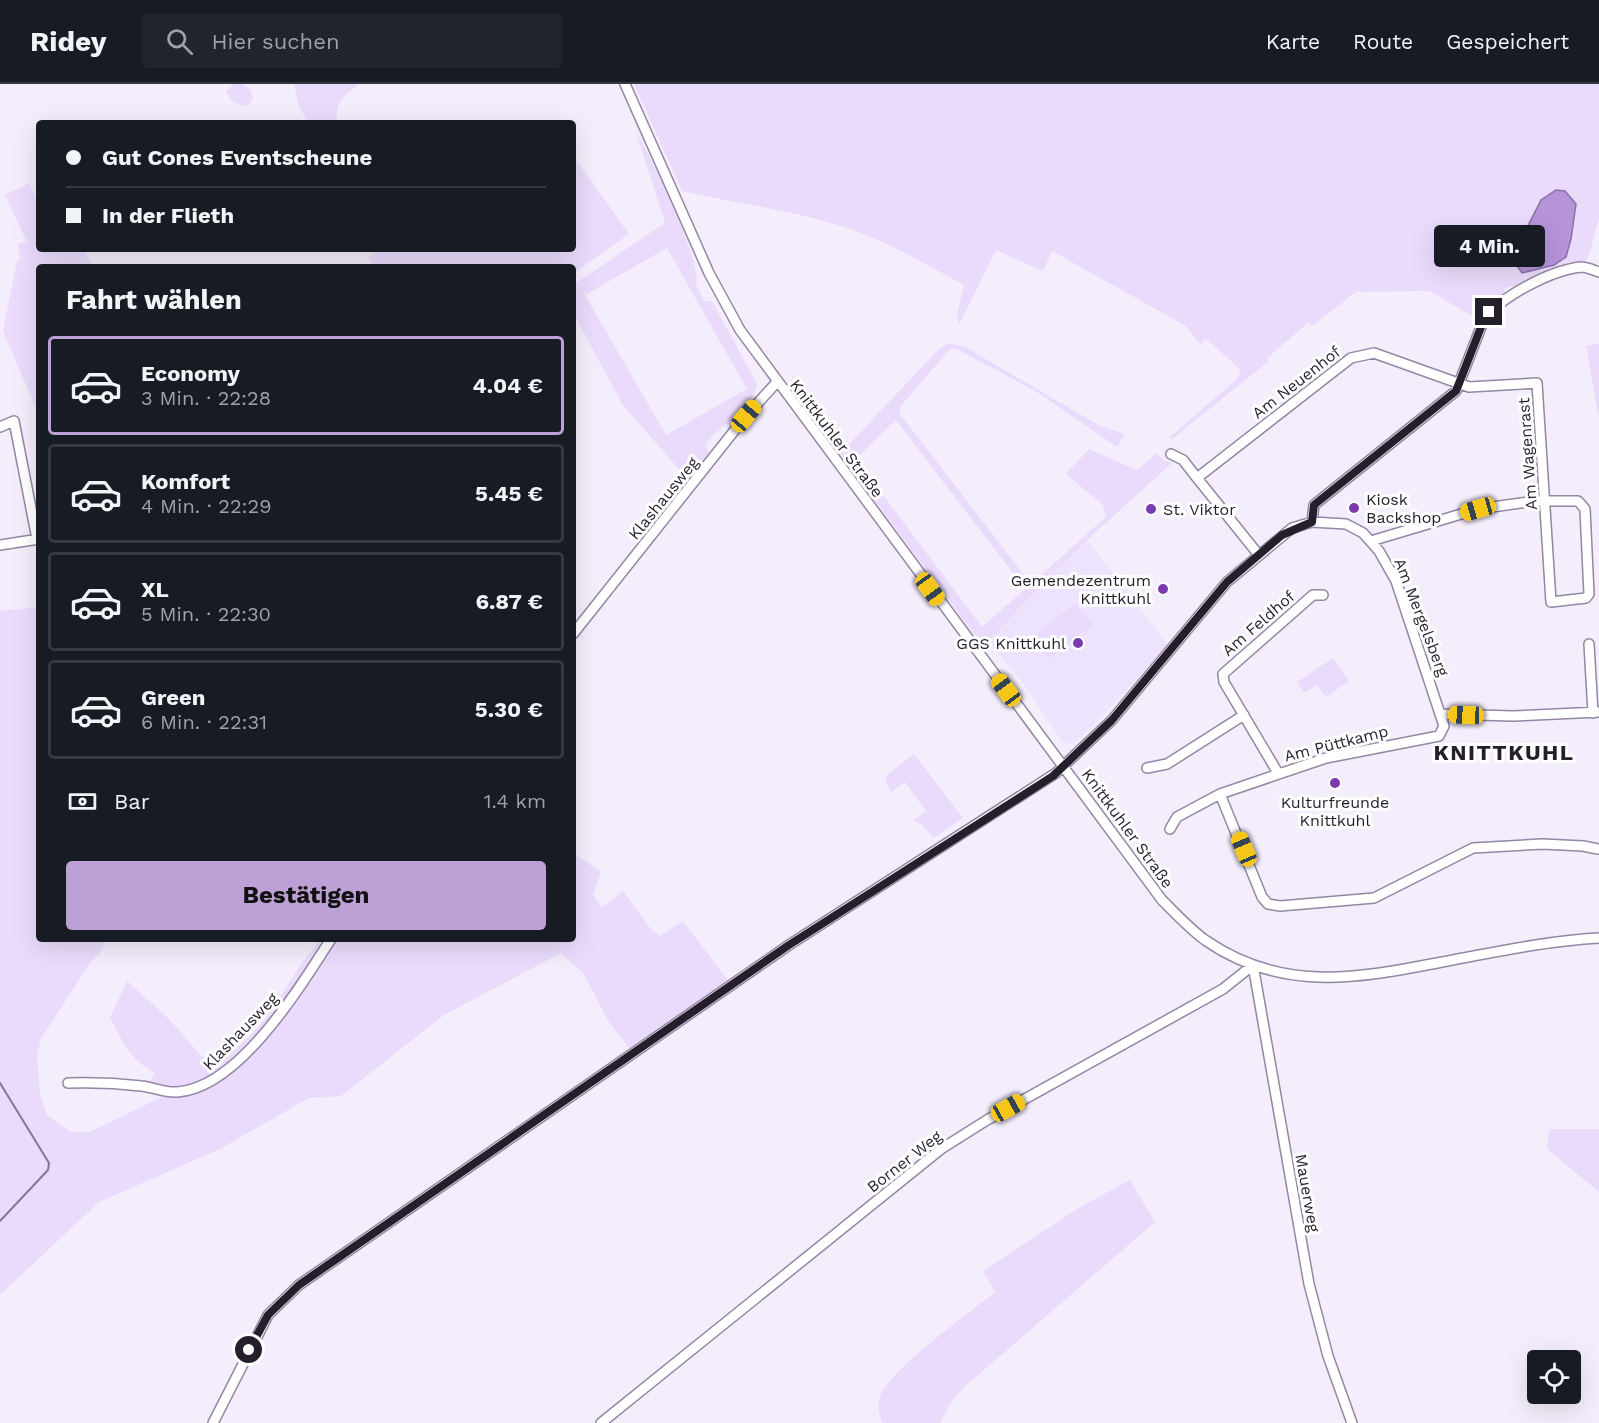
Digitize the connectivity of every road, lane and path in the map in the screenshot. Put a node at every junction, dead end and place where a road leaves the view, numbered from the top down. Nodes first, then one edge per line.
1 (625, 84) edge
2 (1599, 272) edge
3 (777, 382) junction
4 (1460, 384) junction
5 (0, 427) edge
6 (1171, 454) dead end
7 (1197, 478) junction
8 (1545, 502) junction
9 (1312, 522) junction
10 (36, 529) edge
11 (36, 539) edge
12 (1371, 541) junction
13 (0, 545) edge
14 (1258, 554) junction
15 (1323, 595) dead end
16 (576, 630) edge
17 (1589, 644) dead end
18 (1596, 712) edge
19 (1442, 714) junction
20 (1244, 715) junction
21 (1064, 766) junction
22 (1147, 768) dead end
23 (1278, 773) junction
24 (1220, 794) junction
25 (1170, 829) dead end
26 (1598, 849) edge
27 (1599, 938) edge
28 (329, 942) edge
29 (1253, 965) junction
30 (68, 1083) dead end
31 (213, 1423) edge
32 (601, 1423) edge
33 (1352, 1423) edge

1 - 3 street, Knittkuhler Straße
2 - 4 street
3 - 16 street, Klashausweg
3 - 21 street, Knittkuhler Straße
4 - 7 street, Am Neuenhof
4 - 8 street, Am Wagenrast
4 - 9 street
5 - 10 street
6 - 7 street
7 - 14 street
8 - 8 street, Am Wagenrast
8 - 12 street
9 - 12 street, Am Mergelsberg
9 - 14 street, Am Mergelsberg
11 - 13 street
12 - 19 street, Am Mergelsberg
14 - 21 street, Am Mergelsberg
15 - 20 street, Am Feldhof
17 - 18 street
18 - 19 street
19 - 23 street, Am Püttkamp
20 - 22 street
20 - 23 street, Am Feldhof
21 - 29 street, Knittkuhler Straße
21 - 31 street, Am Mergelsberg
23 - 24 street, Am Püttkamp
24 - 25 street, Am Püttkamp
24 - 26 street
27 - 29 street, Knittkuhler Straße
28 - 30 street, Klashausweg
29 - 32 street, Borner Weg
29 - 33 street, Mauerweg

